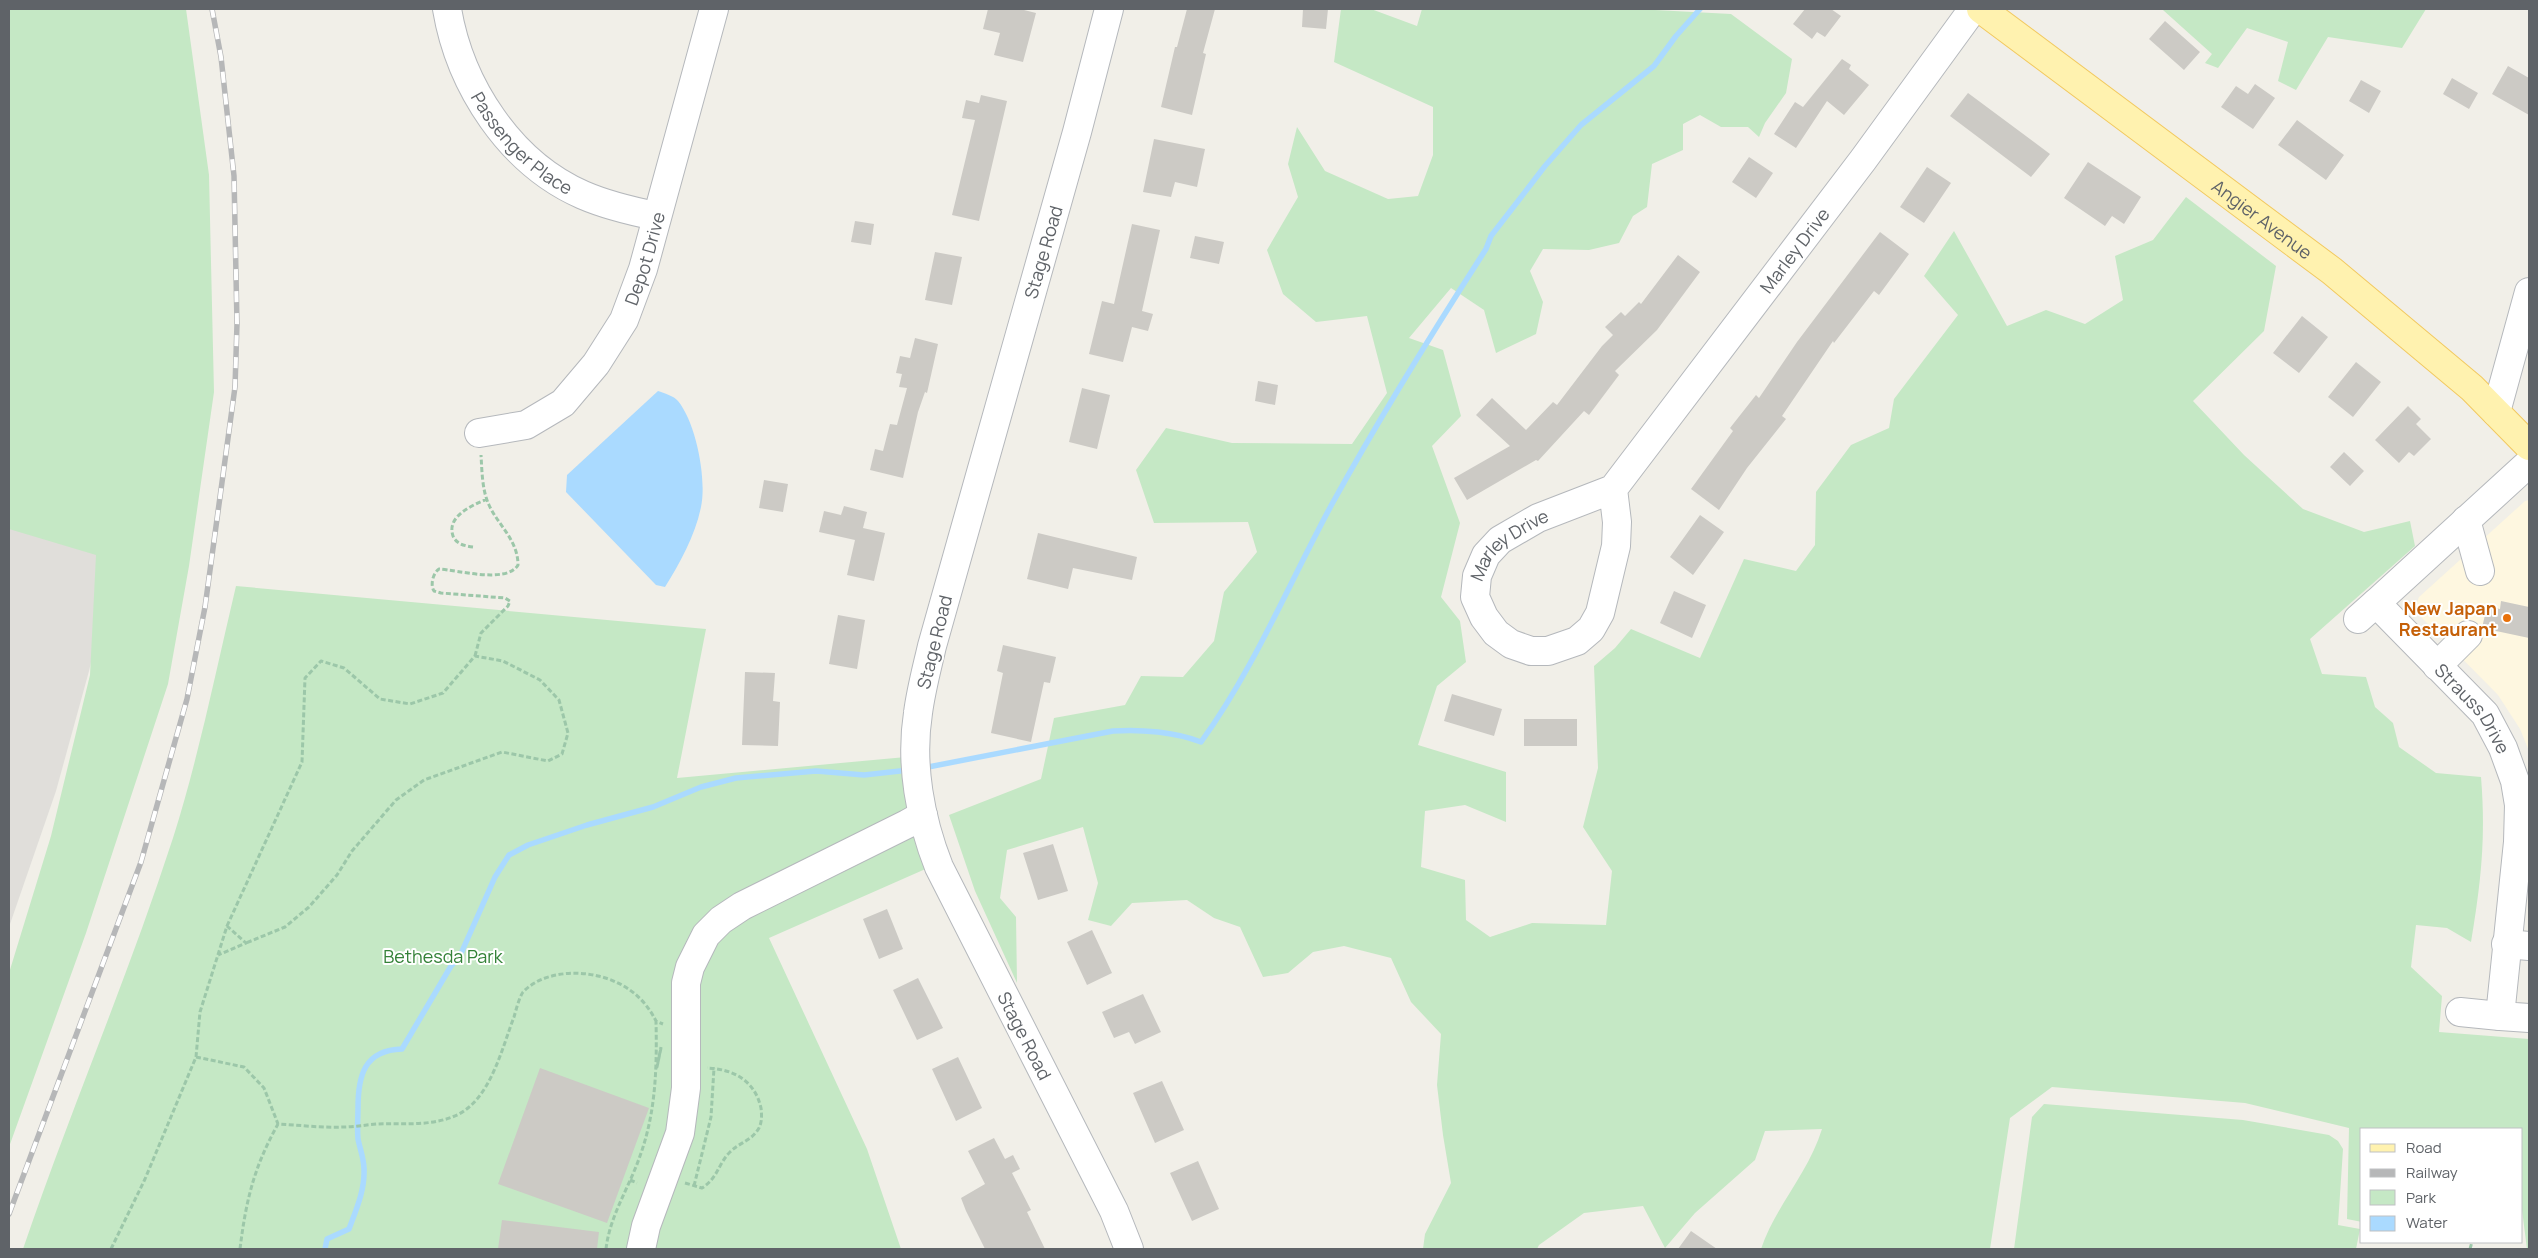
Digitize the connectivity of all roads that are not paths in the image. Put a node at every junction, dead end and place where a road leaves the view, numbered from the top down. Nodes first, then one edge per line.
1 (448, 9) edge
2 (714, 9) edge
3 (1109, 9) edge
4 (1974, 9) edge
5 (1981, 9) edge
6 (656, 216) junction
7 (2529, 292) edge
8 (2496, 412) junction
9 (479, 433) road end
10 (2529, 446) edge
11 (2529, 463) edge
12 (1613, 489) junction
13 (2466, 520) junction
14 (2434, 548) junction
15 (2468, 635) dead end
16 (2437, 666) junction
17 (922, 815) junction
18 (2518, 945) edge
19 (2460, 1012) dead end
20 (2500, 1016) junction
21 (2529, 1018) edge
22 (640, 1249) edge
23 (1129, 1249) edge

1 - 6 street, Passenger Place
2 - 6 street, Depot Drive
3 - 17 street, Stage Road
4 - 12 street, Marley Drive
5 - 8 main road, Angier Avenue
6 - 9 street, Depot Drive
7 - 8 street
8 - 10 main road, Angier Avenue
11 - 13 street, Strauss Drive
12 - 12 street, Marley Drive
13 - 14 street, Strauss Drive
13 - 14 street
14 - 16 street, Strauss Drive
15 - 16 street
16 - 18 street, Strauss Drive
17 - 22 street
17 - 23 street, Stage Road
18 - 20 street, Strauss Drive
19 - 20 street
20 - 21 street

